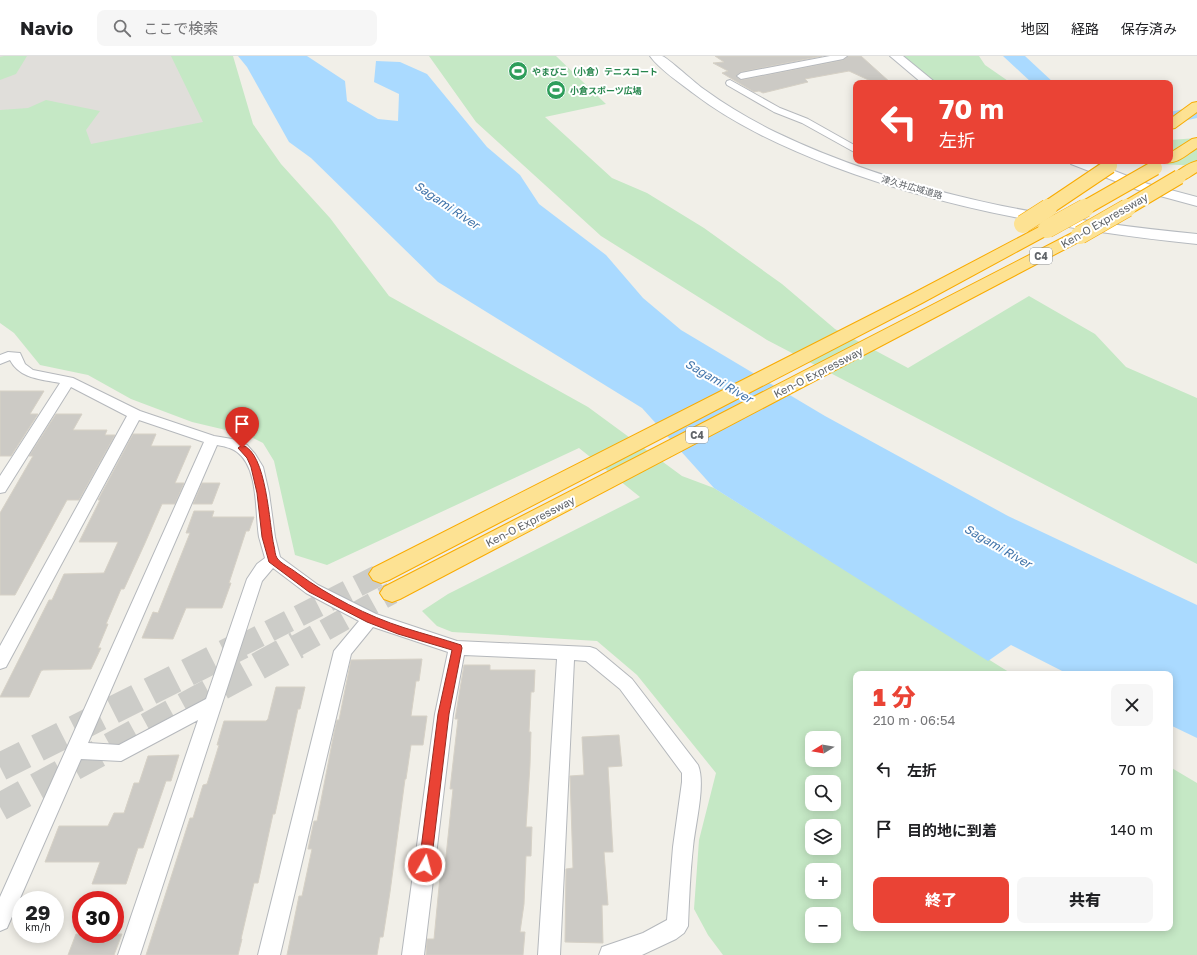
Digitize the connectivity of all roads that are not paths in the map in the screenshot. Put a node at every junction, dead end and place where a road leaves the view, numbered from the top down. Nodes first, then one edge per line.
1 (656, 56) edge
2 (671, 56) edge
3 (805, 56) edge
4 (842, 56) edge
5 (896, 56) edge
6 (813, 61) junction
7 (741, 76) dead end
8 (926, 80) edge
9 (730, 83) dead end
10 (1197, 106) edge
11 (1173, 123) edge
12 (1197, 142) edge
13 (853, 148) edge
14 (1173, 157) edge
15 (853, 160) edge
16 (865, 164) edge
17 (1084, 164) edge
18 (1113, 164) edge
19 (1162, 164) edge
20 (1197, 165) edge
21 (1197, 168) edge
22 (1179, 177) junction
23 (1197, 202) edge
24 (1197, 231) edge
25 (1197, 239) edge
26 (979, 260) junction
27 (0, 360) edge
28 (68, 381) junction
29 (136, 414) junction
30 (212, 440) junction
31 (0, 488) edge
32 (273, 560) junction
33 (381, 574) tunnel mouth
34 (392, 593) tunnel mouth
35 (370, 619) junction
36 (457, 648) junction
37 (566, 653) junction
38 (0, 662) edge
39 (213, 704) junction
40 (76, 751) junction
41 (0, 921) edge
42 (129, 955) edge
43 (269, 955) edge
44 (413, 955) edge
45 (549, 955) edge
46 (610, 955) edge

1 - 25 main road, 津久井広域道路
2 - 15 main road, 津久井広域道路
3 - 6 street
4 - 6 street
5 - 8 main road
6 - 7 street
9 - 13 street
10 - 11 highway
12 - 14 highway
16 - 24 main road, 津久井広域道路
17 - 23 main road
18 - 26 highway, bridge
19 - 26 highway, Ken-O Expressway / C4, bridge
20 - 22 highway, Ken-O Expressway / C4
21 - 22 highway
22 - 34 highway, Ken-O Expressway / C4, bridge
26 - 33 highway, Ken-O Expressway / C4
27 - 28 street
28 - 29 street
28 - 31 street
29 - 30 street
29 - 38 street
30 - 32 street
30 - 40 street
32 - 35 street
32 - 39 street
35 - 36 street
35 - 43 street
36 - 37 street
36 - 44 street
37 - 45 street
37 - 46 street
39 - 40 street
39 - 42 street
40 - 41 street

